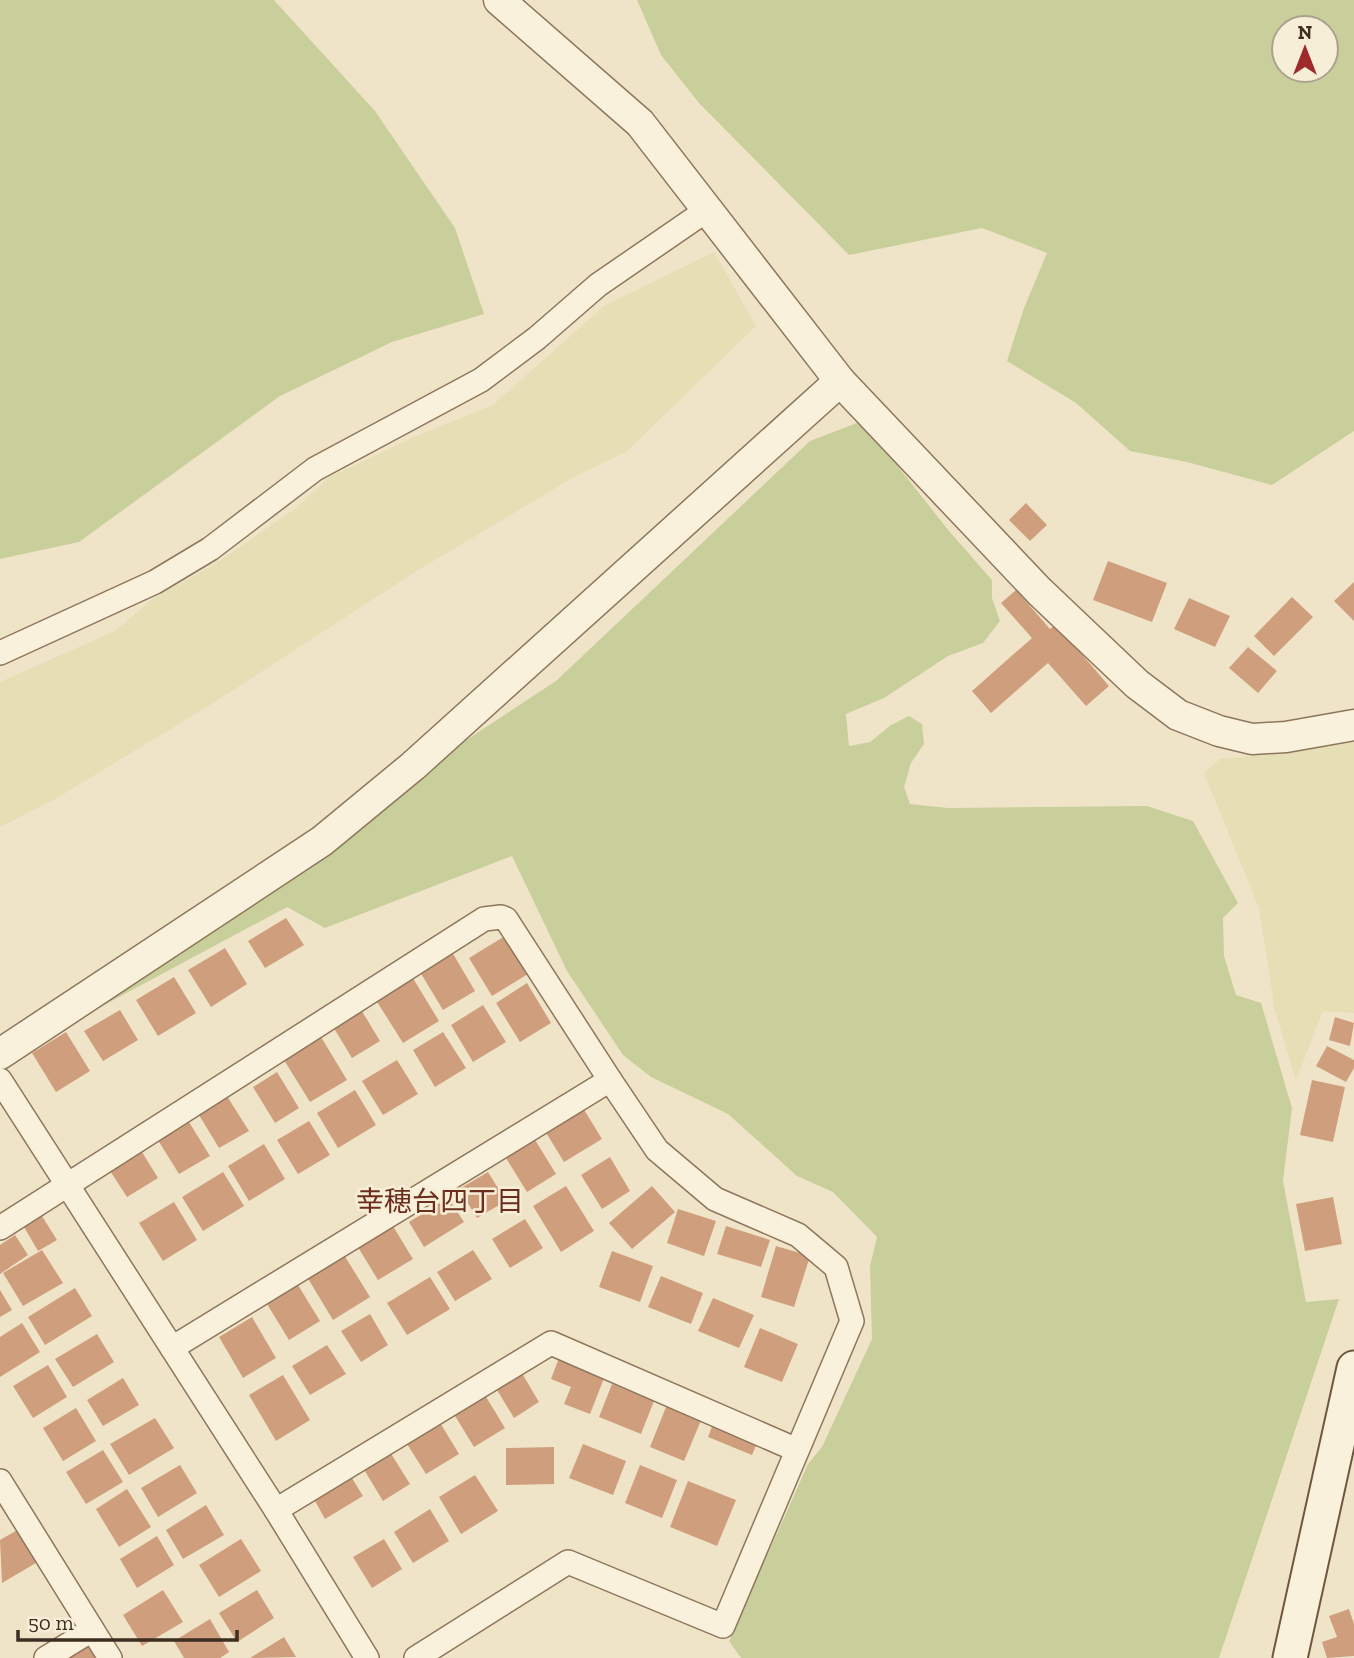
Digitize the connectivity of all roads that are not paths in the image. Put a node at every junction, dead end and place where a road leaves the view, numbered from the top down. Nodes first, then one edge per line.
1 (499, 0) edge
2 (707, 210) junction
3 (840, 381) junction
4 (0, 653) edge
5 (1354, 725) edge
6 (0, 1054) edge
7 (0, 1080) edge
8 (610, 1080) junction
9 (68, 1184) junction
10 (0, 1228) edge
11 (172, 1348) junction
12 (1354, 1368) edge
13 (797, 1450) junction
14 (0, 1481) edge
15 (276, 1510) junction
16 (92, 1630) junction
17 (46, 1658) edge
18 (110, 1658) edge
19 (367, 1658) edge
20 (416, 1658) edge
21 (1290, 1658) edge

1 - 2 street
2 - 3 street
2 - 4 street
3 - 5 street
3 - 6 street
7 - 9 street
8 - 9 street
8 - 11 street
8 - 13 street
9 - 10 street
9 - 11 street
11 - 15 street
12 - 21 main road
13 - 15 street
13 - 20 street
14 - 16 street
15 - 19 street
16 - 17 street
16 - 18 street

